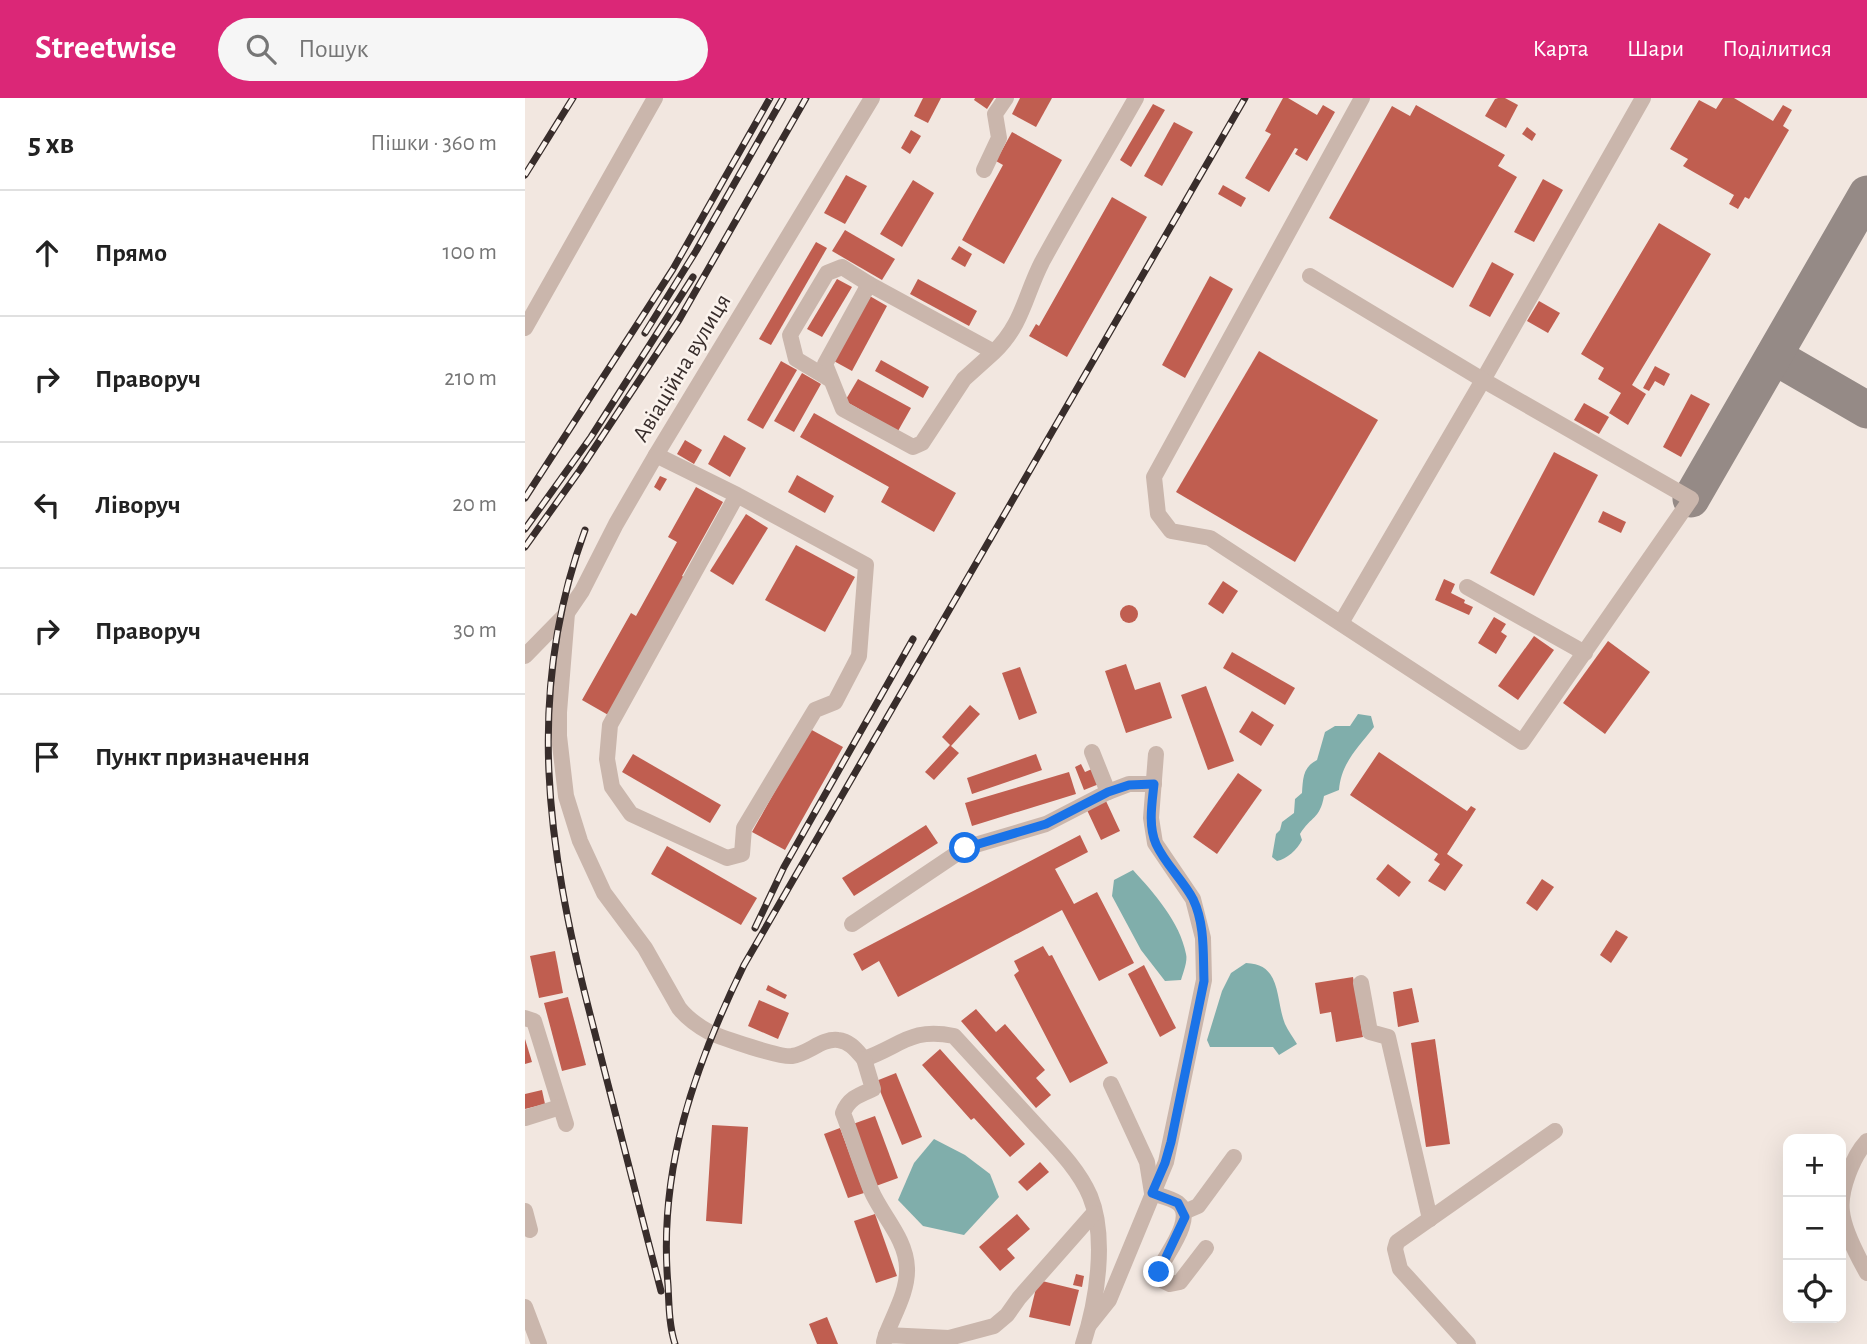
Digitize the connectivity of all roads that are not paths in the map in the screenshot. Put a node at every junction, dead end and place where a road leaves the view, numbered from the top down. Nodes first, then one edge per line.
1 (655, 98) edge
2 (872, 98) edge
3 (1006, 98) edge
4 (1136, 98) edge
5 (1362, 98) edge
6 (1643, 98) edge
7 (984, 170) dead end
8 (1310, 275) dead end
9 (869, 284) junction
10 (525, 328) edge
11 (994, 352) junction
12 (831, 380) junction
13 (1483, 380) junction
14 (656, 455) junction
15 (737, 495) junction
16 (1467, 587) dead end
17 (567, 613) junction
18 (1341, 623) junction
19 (1585, 653) junction
20 (525, 656) edge
21 (1092, 752) dead end
22 (1156, 754) dead end
23 (1154, 784) junction
24 (1108, 792) junction
25 (852, 923) dead end
26 (1361, 982) dead end
27 (525, 1018) edge
28 (864, 1059) junction
29 (1111, 1084) dead end
30 (560, 1107) junction
31 (525, 1118) edge
32 (566, 1124) dead end
33 (1555, 1131) dead end
34 (1867, 1141) edge
35 (1234, 1157) dead end
36 (1152, 1193) junction
37 (525, 1211) edge
38 (1184, 1212) junction
39 (1094, 1213) junction
40 (1430, 1219) junction
41 (530, 1230) dead end
42 (1206, 1248) dead end
43 (1867, 1273) edge
44 (525, 1307) edge
45 (1089, 1325) junction
46 (885, 1339) edge
47 (539, 1344) edge
48 (1083, 1344) edge
49 (1468, 1344) edge

1 - 10 street
2 - 14 street, Авіаційна вулиця
3 - 7 street
4 - 11 street
5 - 18 street
6 - 13 street
8 - 13 street
9 - 11 street
9 - 12 street
9 - 12 street
11 - 12 street
13 - 18 street
13 - 19 street
14 - 15 street
14 - 17 street, Авіаційна вулиця
15 - 15 street
16 - 19 street
17 - 20 street, Авіаційна вулиця
17 - 28 street
18 - 19 street
21 - 24 street
22 - 23 street
23 - 24 street
23 - 36 street
24 - 25 street
26 - 40 street
27 - 30 street
28 - 39 street
28 - 46 street
29 - 36 street
30 - 31 street
30 - 32 street
33 - 40 street
34 - 43 street
35 - 38 street
36 - 38 street
36 - 45 street
37 - 41 street
38 - 42 street
39 - 45 street
39 - 46 street
40 - 49 street
44 - 47 street
45 - 48 street

